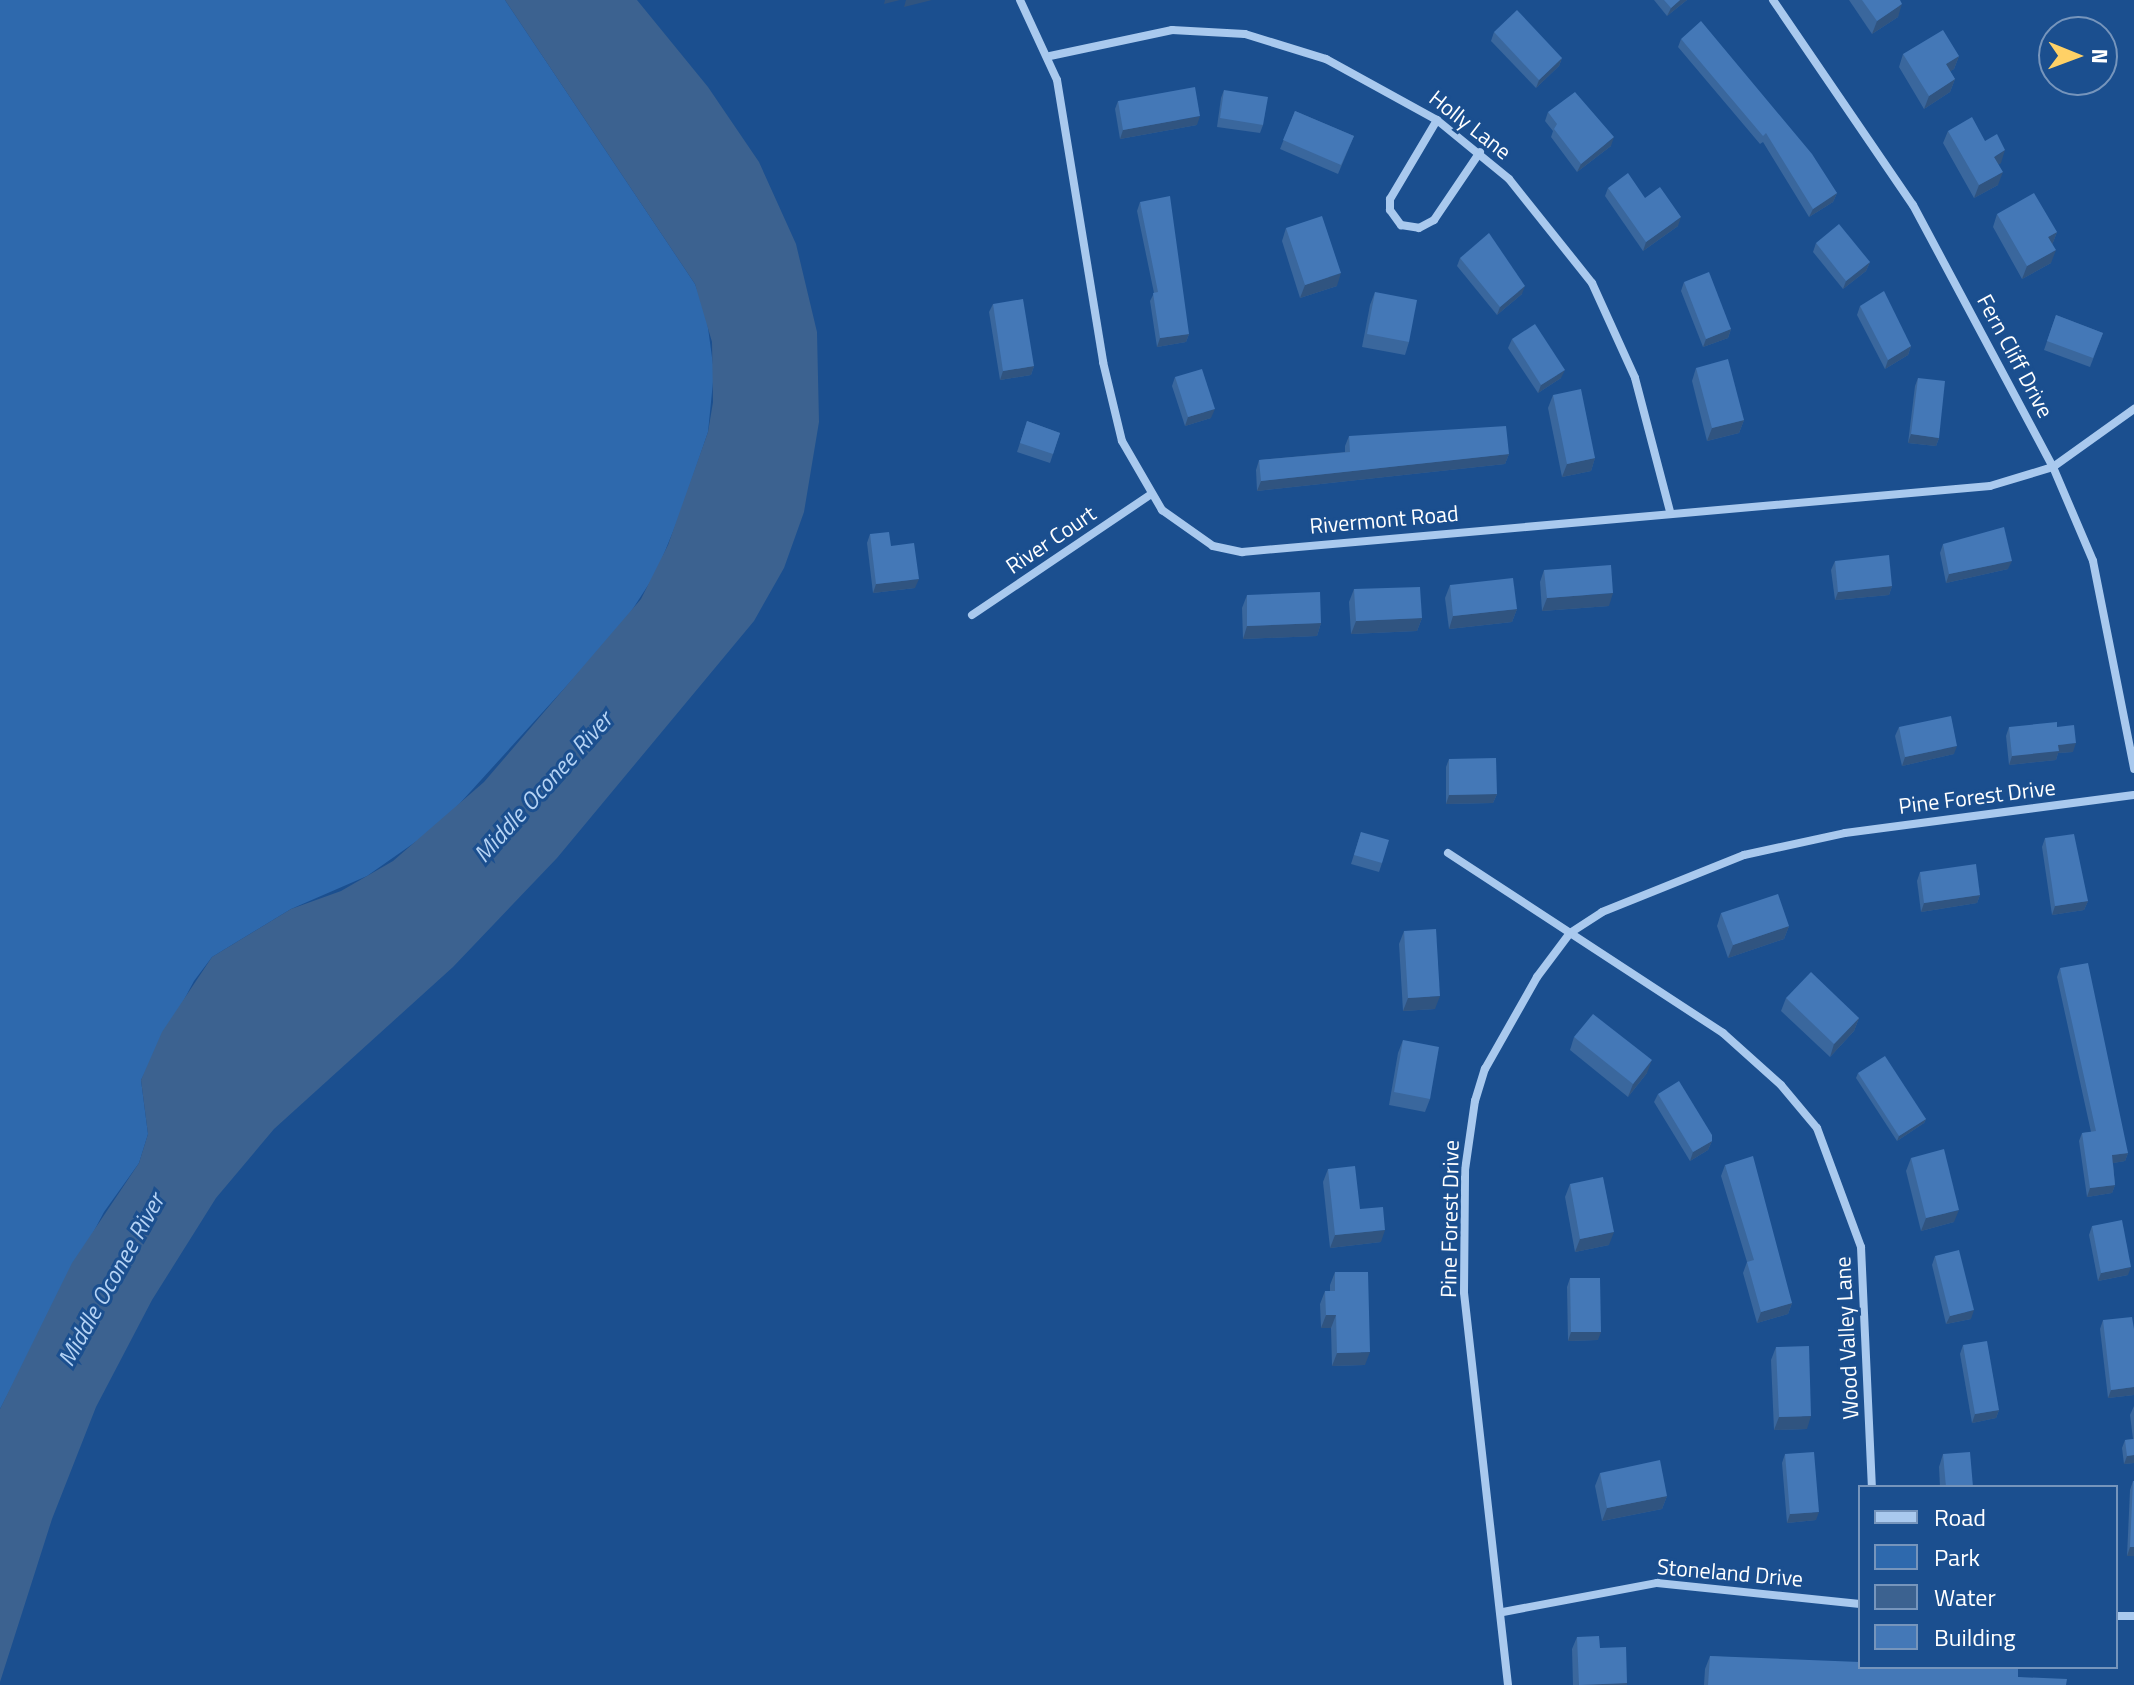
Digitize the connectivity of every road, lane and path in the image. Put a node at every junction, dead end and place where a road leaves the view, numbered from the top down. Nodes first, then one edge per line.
1 (1020, 0) edge
2 (1773, 0) edge
3 (1050, 56) junction
4 (1437, 120) junction
5 (1480, 152) junction
6 (2134, 409) edge
7 (2053, 467) junction
8 (1150, 495) junction
9 (1670, 511) junction
10 (972, 615) dead end
11 (2134, 769) edge
12 (2134, 795) edge
13 (1448, 853) dead end
14 (1570, 933) junction
15 (1872, 1485) edge
16 (1858, 1604) edge
17 (1503, 1612) junction
18 (1508, 1685) edge

1 - 3 street, Rivermont Road
2 - 7 street, Fern Cliff Drive
3 - 4 street, Holly Lane
3 - 8 street, Rivermont Road
4 - 5 street, Holly Lane
4 - 5 street
5 - 9 street, Holly Lane
6 - 7 street, Rivermont Road
7 - 9 street, Rivermont Road
7 - 11 street, Fern Cliff Drive
8 - 9 street, Rivermont Road
8 - 10 street, River Court
12 - 14 street, Pine Forest Drive
13 - 14 street, Wood Valley Lane
14 - 15 street, Wood Valley Lane
14 - 17 street, Pine Forest Drive
16 - 17 street, Stoneland Drive
17 - 18 street, Pine Forest Drive

